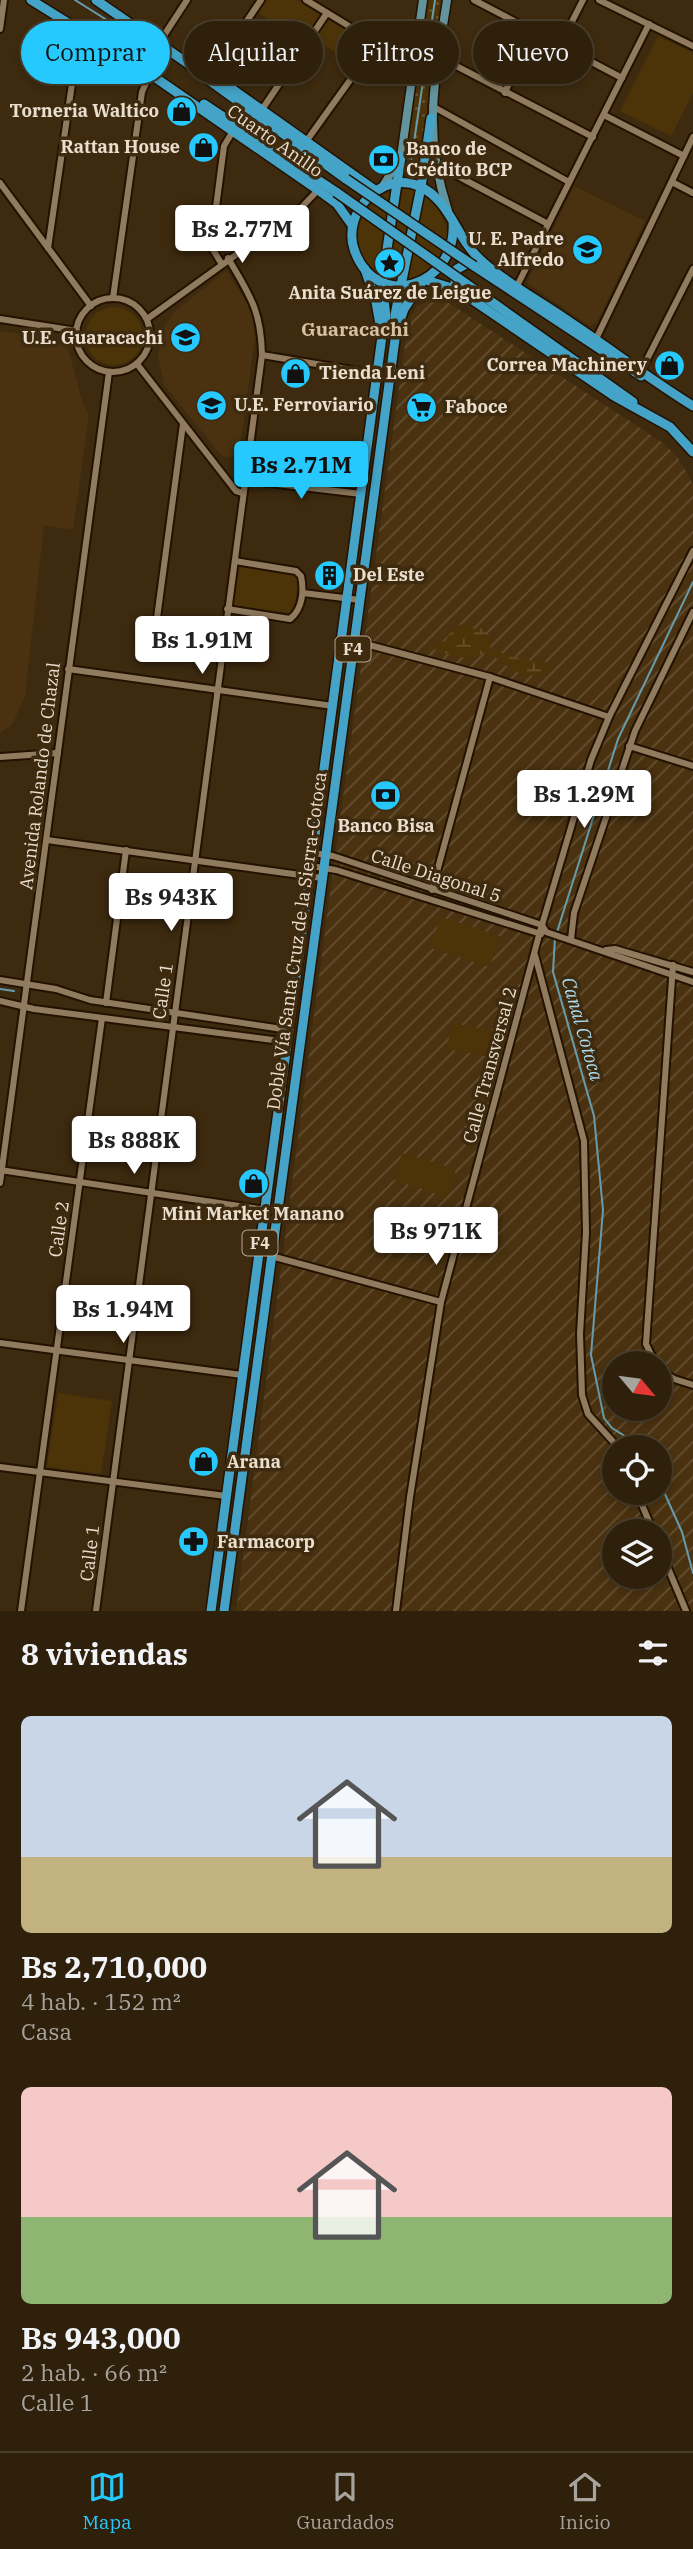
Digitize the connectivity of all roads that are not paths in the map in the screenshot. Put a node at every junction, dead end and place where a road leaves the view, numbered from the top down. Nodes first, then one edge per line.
1 (4, 0) edge
2 (31, 0) edge
3 (96, 0) edge
4 (187, 0) edge
5 (261, 0) edge
6 (306, 0) edge
7 (423, 0) edge
8 (447, 0) edge
9 (474, 0) edge
10 (583, 0) edge
11 (599, 0) edge
12 (113, 4) edge
13 (327, 13) junction
14 (66, 21) edge
15 (133, 21) edge
16 (247, 21) edge
17 (340, 21) edge
18 (420, 21) edge
19 (443, 21) edge
20 (511, 21) edge
21 (572, 21) edge
22 (649, 24) junction
23 (170, 26) edge
24 (0, 29) edge
25 (693, 46) edge
26 (593, 64) edge
27 (459, 68) edge
28 (622, 78) junction
29 (72, 84) edge
30 (146, 84) edge
31 (165, 84) edge
32 (169, 84) edge
33 (217, 84) edge
34 (224, 84) edge
35 (347, 84) edge
36 (411, 84) edge
37 (434, 84) edge
38 (509, 84) edge
39 (505, 93) junction
40 (432, 106) junction
41 (261, 111) junction
42 (604, 114) junction
43 (431, 118) junction
44 (233, 131) junction
45 (593, 137) junction
46 (693, 137) edge
47 (305, 143) junction
48 (684, 156) junction
49 (401, 158) junction
50 (435, 164) junction
51 (348, 177) junction
52 (569, 182) junction
53 (672, 182) junction
54 (0, 183) edge
55 (398, 183) junction
56 (421, 187) junction
57 (318, 190) junction
58 (378, 190) junction
59 (693, 193) edge
60 (337, 204) junction
61 (448, 211) junction
62 (453, 221) junction
63 (548, 224) junction
64 (352, 225) junction
65 (48, 248) junction
66 (228, 258) junction
67 (221, 263) junction
68 (478, 263) junction
69 (365, 269) junction
70 (693, 269) edge
71 (424, 281) junction
72 (382, 282) junction
73 (400, 286) junction
74 (462, 286) junction
75 (517, 286) junction
76 (113, 298) junction
77 (91, 306) junction
78 (0, 319) edge
79 (146, 319) junction
80 (77, 331) junction
81 (396, 332) junction
82 (382, 336) junction
83 (596, 339) junction
84 (262, 355) junction
85 (137, 364) junction
86 (642, 370) junction
87 (109, 372) junction
88 (377, 374) junction
89 (661, 386) junction
90 (693, 406) edge
91 (183, 424) junction
92 (693, 452) edge
93 (244, 480) junction
94 (243, 493) junction
95 (361, 494) junction
96 (693, 551) edge
97 (235, 561) junction
98 (303, 593) junction
99 (347, 598) junction
100 (360, 600) junction
101 (228, 609) junction
102 (693, 612) edge
103 (155, 633) dead end
104 (354, 641) junction
105 (68, 669) junction
106 (490, 677) junction
107 (217, 692) junction
108 (333, 706) junction
109 (609, 717) junction
110 (629, 746) junction
111 (58, 754) junction
112 (0, 757) edge
113 (693, 766) edge
114 (47, 840) junction
115 (126, 850) junction
116 (313, 853) junction
117 (325, 854) junction
118 (195, 861) junction
119 (311, 870) junction
120 (322, 872) junction
121 (432, 890) junction
122 (546, 930) junction
123 (539, 935) junction
124 (571, 939) junction
125 (606, 950) junction
126 (534, 953) junction
127 (673, 965) junction
128 (693, 972) edge
129 (671, 975) junction
130 (0, 980) edge
131 (693, 982) edge
132 (25, 983) junction
133 (0, 1001) edge
134 (106, 1003) junction
135 (22, 1006) junction
136 (174, 1013) junction
137 (102, 1018) junction
138 (173, 1027) junction
139 (289, 1030) junction
140 (288, 1042) junction
141 (1, 1170) edge
142 (0, 1183) edge
143 (80, 1183) junction
144 (153, 1193) junction
145 (265, 1210) junction
146 (271, 1256) junction
147 (441, 1301) junction
148 (0, 1343) edge
149 (56, 1350) junction
150 (649, 1351) edge
151 (130, 1360) junction
152 (243, 1375) junction
153 (672, 1378) edge
154 (693, 1385) edge
155 (607, 1435) edge
156 (0, 1467) edge
157 (40, 1472) junction
158 (113, 1481) junction
159 (226, 1496) junction
160 (672, 1578) edge
161 (21, 1611) edge
162 (96, 1611) edge
163 (211, 1611) edge
164 (224, 1611) edge
165 (396, 1611) edge
166 (686, 1611) edge

1 - 24 street
2 - 14 highway, Cuarto Anillo
3 - 12 highway, Cuarto Anillo
4 - 23 street
5 - 16 street
6 - 13 street
7 - 18 main road
8 - 19 main road
9 - 20 street
10 - 21 street
11 - 22 street
12 - 15 highway, Cuarto Anillo
13 - 17 street
13 - 41 street
22 - 25 street
22 - 28 street
26 - 28 street
27 - 39 street
28 - 42 street
29 - 65 street
30 - 76 street
31 - 44 highway, Cuarto Anillo
32 - 74 highway, bridge
33 - 51 highway
34 - 41 highway, Cuarto Anillo
35 - 47 street
36 - 49 main road
37 - 40 main road
38 - 39 street
39 - 45 street
40 - 43 main road
40 - 52 street
41 - 47 highway, Cuarto Anillo
42 - 45 street
42 - 48 street
43 - 50 main road
43 - 56 highway
44 - 57 highway, Cuarto Anillo
44 - 67 street
45 - 52 street
46 - 48 street
47 - 51 highway, Cuarto Anillo
48 - 53 street
49 - 55 highway
49 - 58 main road
50 - 61 main road
50 - 63 street
51 - 58 highway, Cuarto Anillo
51 - 60 highway
51 - 68 highway, bridge
52 - 63 street
53 - 59 street
53 - 83 street
54 - 65 street
55 - 56 highway
55 - 58 highway
55 - 72 highway
56 - 61 highway
56 - 73 highway
57 - 60 highway, Cuarto Anillo
57 - 66 street
58 - 64 highway
60 - 64 highway, Cuarto Anillo
61 - 62 highway
62 - 68 highway
62 - 71 highway, F4
63 - 75 street
64 - 69 highway, F4
65 - 77 street
66 - 67 street
66 - 84 street, Calle 1
67 - 79 street
68 - 74 highway
68 - 75 highway
68 - 89 highway
69 - 72 highway
69 - 82 highway, F4
70 - 86 street
71 - 73 highway
71 - 74 highway
71 - 81 highway, Doble Vía Santa Cruz de la Sierra-Cotoca / F4
72 - 73 highway
72 - 82 highway
73 - 81 highway
74 - 92 highway
75 - 83 highway
76 - 77 street
76 - 79 street
77 - 80 street
78 - 80 street
79 - 85 street
80 - 87 street
81 - 100 highway, Doble Vía Santa Cruz de la Sierra-Cotoca / F4
82 - 88 highway, F4
83 - 86 highway
84 - 88 street
84 - 93 street, Calle 1
85 - 87 street
85 - 91 street
86 - 89 highway
87 - 105 street, Avenida Rolando de Chazal
88 - 95 highway, F4
89 - 90 highway
91 - 94 street
91 - 103 street
93 - 94 street, Calle 1
93 - 95 street
94 - 97 street, Calle 1
95 - 99 highway, F4
96 - 109 street
97 - 98 street
97 - 101 street, Calle 1
98 - 99 street
98 - 101 street
99 - 100 street
99 - 108 highway, F4
100 - 104 highway, Doble Vía Santa Cruz de la Sierra-Cotoca / F4
101 - 107 street, Calle 1
102 - 110 street
104 - 106 street
104 - 117 highway, Doble Vía Santa Cruz de la Sierra-Cotoca / F4
105 - 107 street
105 - 111 street, Avenida Rolando de Chazal
106 - 109 street
106 - 121 street
107 - 108 street
107 - 118 street, Calle 1
108 - 116 highway, Doble Vía Santa Cruz de la Sierra-Cotoca / F4
109 - 122 street
110 - 113 street
110 - 124 street
111 - 112 street
111 - 114 street, Avenida Rolando de Chazal
114 - 115 street, Calle Diagonal 5
114 - 132 street, Avenida Rolando de Chazal
115 - 118 street, Calle Diagonal 5
115 - 134 street
116 - 117 street, Calle Diagonal 5
116 - 119 highway, Doble Vía Santa Cruz de la Sierra-Cotoca / F4
117 - 120 highway, Doble Vía Santa Cruz de la Sierra-Cotoca / F4
117 - 121 street, Calle Diagonal 5
118 - 119 street, Calle Diagonal 5
118 - 136 street, Calle 1
119 - 120 street, Calle Diagonal 5
119 - 139 highway, Doble Vía Santa Cruz de la Sierra-Cotoca / F4
120 - 123 street, Calle Diagonal 5
120 - 146 highway, Doble Vía Santa Cruz de la Sierra-Cotoca / F4
121 - 122 street, Calle Diagonal 5
122 - 123 street
122 - 124 street, Calle Diagonal 5
123 - 126 street, Calle Transversal 2
124 - 125 street, Calle Diagonal 5
125 - 127 street, Calle Diagonal 5
125 - 129 street, Calle Diagonal 5
126 - 147 street, Calle Transversal 2
126 - 155 street
127 - 128 street, Calle Diagonal 5
127 - 129 street
129 - 131 street, Calle Diagonal 5
129 - 150 street
130 - 132 street
132 - 134 street
132 - 135 street, Avenida Rolando de Chazal
133 - 135 street
134 - 136 street
135 - 137 street
135 - 141 street, Avenida Rolando de Chazal
136 - 138 street, Calle 1
136 - 139 street
137 - 138 street
137 - 143 street, Calle 2
138 - 140 street
138 - 144 street, Calle 1
139 - 140 highway, Doble Vía Santa Cruz de la Sierra-Cotoca / F4
140 - 145 highway, Doble Vía Santa Cruz de la Sierra-Cotoca / F4
141 - 142 street, Avenida Rolando de Chazal
141 - 143 street
143 - 144 street
143 - 149 street, Calle 2
144 - 145 street
144 - 151 street, Calle 1
145 - 152 highway, Doble Vía Santa Cruz de la Sierra-Cotoca / F4
146 - 147 street
146 - 164 highway, Doble Vía Santa Cruz de la Sierra-Cotoca / F4
147 - 165 street, Calle Transversal 2
148 - 149 street
149 - 151 street
149 - 157 street, Calle 2
151 - 152 street
151 - 158 street, Calle 1
152 - 159 highway, Doble Vía Santa Cruz de la Sierra-Cotoca / F4
153 - 154 street
156 - 157 street
157 - 158 street
157 - 161 street, Calle 2
158 - 159 street
158 - 162 street, Calle 1
159 - 163 highway, Doble Vía Santa Cruz de la Sierra-Cotoca / F4
160 - 166 street

